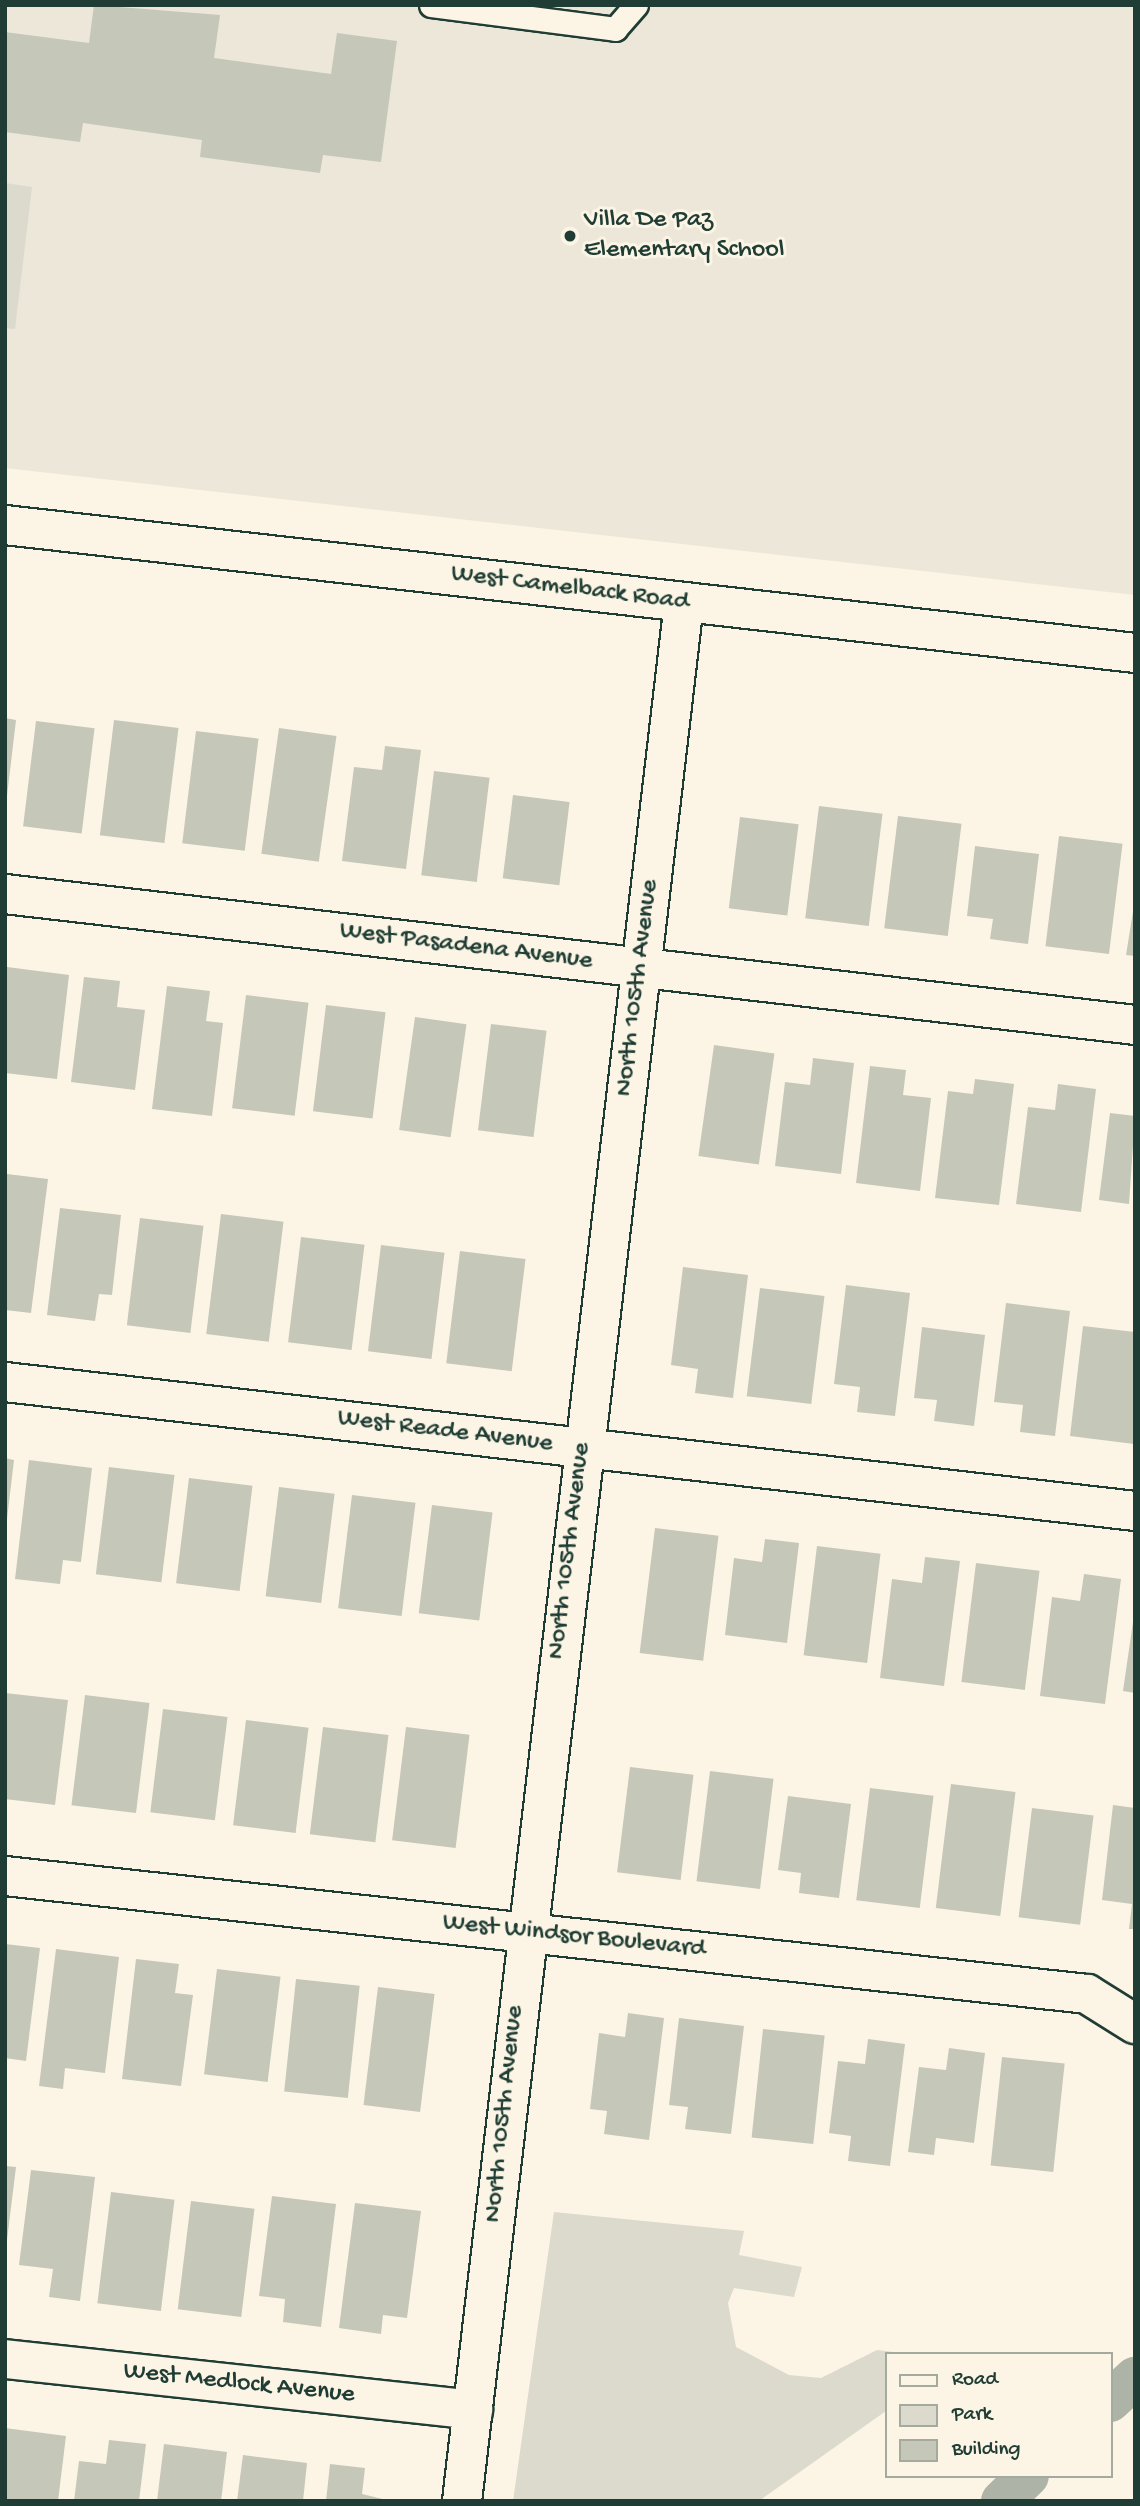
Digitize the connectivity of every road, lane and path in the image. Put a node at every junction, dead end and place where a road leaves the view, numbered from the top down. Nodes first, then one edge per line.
1 (431, 5) edge
2 (636, 5) edge
3 (5, 525) edge
4 (684, 602) junction
5 (1135, 653) edge
6 (5, 894) edge
7 (640, 967) junction
8 (1135, 1025) edge
9 (5, 1381) edge
10 (582, 1448) junction
11 (1135, 1511) edge
12 (5, 1876) edge
13 (524, 1931) junction
14 (1135, 2024) edge
15 (5, 2359) edge
16 (473, 2410) junction
17 (462, 2501) edge

1 - 2 lane
3 - 4 street, West Camelback Road
4 - 5 street, West Camelback Road
4 - 7 street, North 105th Avenue
6 - 7 street, West Pasadena Avenue
7 - 8 street, West Pasadena Avenue
7 - 10 street, North 105th Avenue
9 - 10 street, West Reade Avenue
10 - 11 street, West Reade Avenue
10 - 13 street, North 105th Avenue
12 - 13 street, West Windsor Boulevard
13 - 14 street, West Windsor Boulevard
13 - 16 street, North 105th Avenue
15 - 16 street, West Medlock Avenue
16 - 17 street, North 105th Avenue

